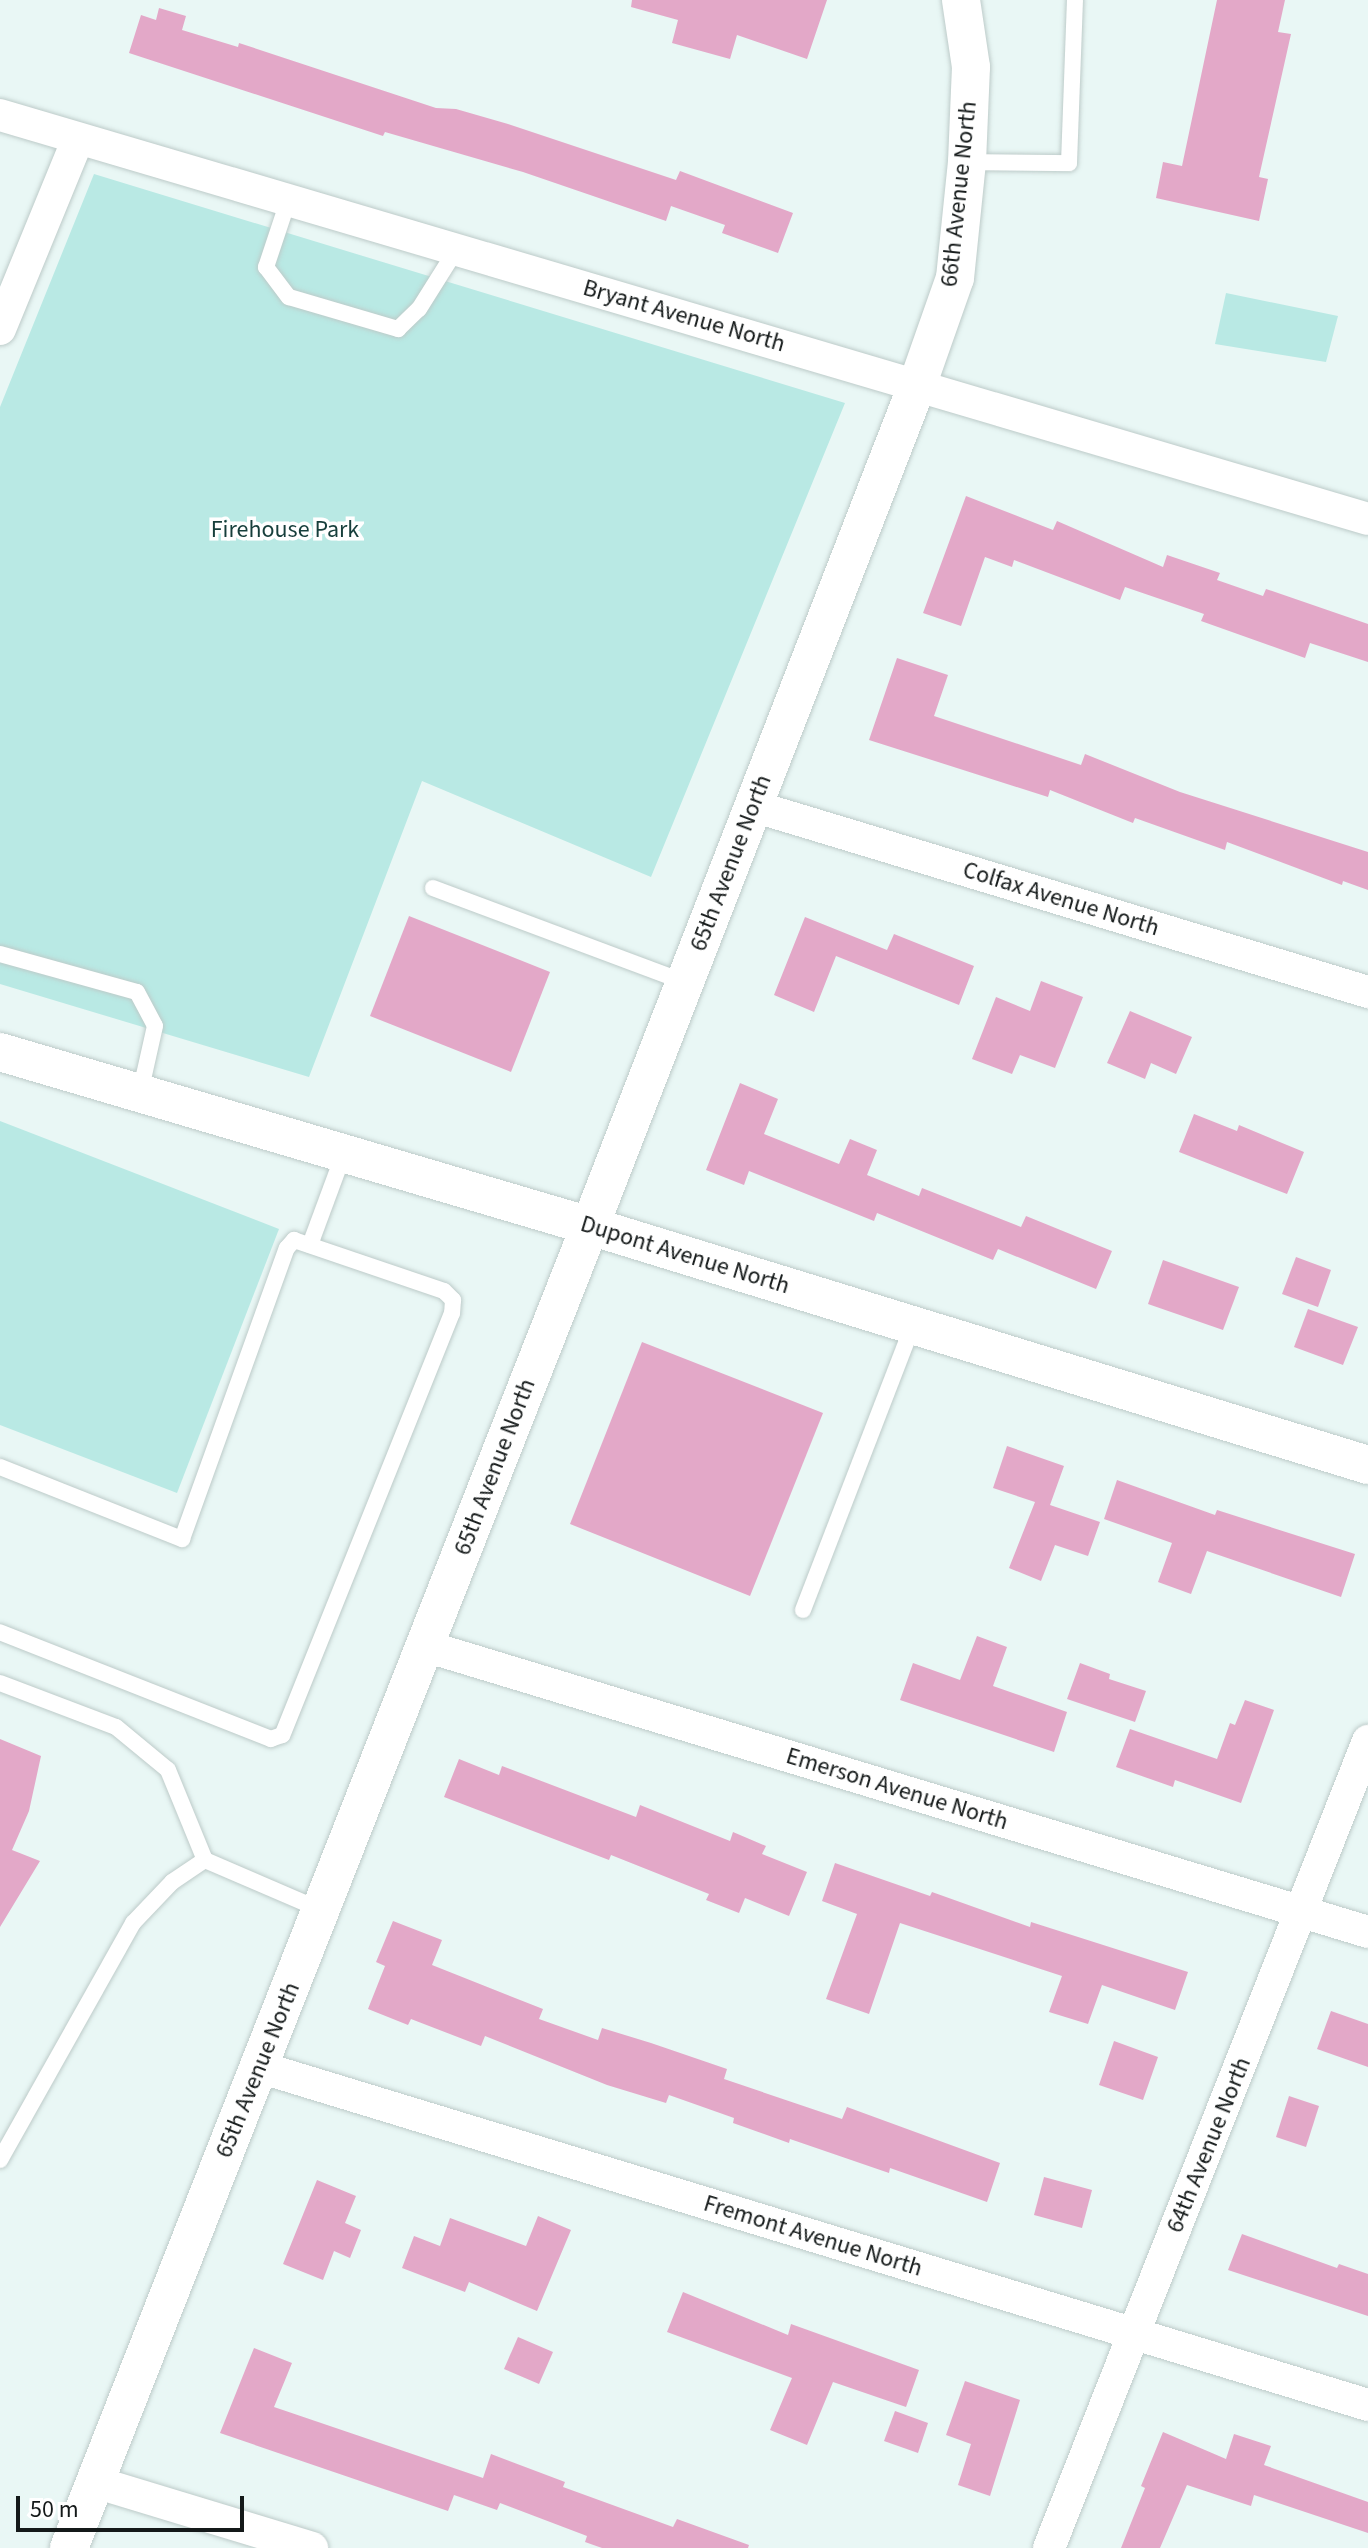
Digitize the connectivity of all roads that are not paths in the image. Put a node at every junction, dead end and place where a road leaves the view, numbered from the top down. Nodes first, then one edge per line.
1 (961, 0) edge
2 (1075, 0) edge
3 (0, 115) edge
4 (78, 139) junction
5 (967, 162) junction
6 (288, 201) junction
7 (456, 250) junction
8 (0, 329) edge
9 (918, 383) junction
10 (1368, 519) edge
11 (753, 806) junction
12 (433, 888) dead end
13 (0, 954) edge
14 (685, 982) junction
15 (1368, 992) edge
16 (0, 1052) edge
17 (140, 1093) junction
18 (344, 1153) junction
19 (590, 1226) junction
20 (310, 1245) junction
21 (913, 1325) junction
22 (1368, 1465) edge
23 (0, 1467) edge
24 (803, 1610) dead end
25 (0, 1632) edge
26 (425, 1646) junction
27 (0, 1683) edge
28 (1368, 1741) edge
29 (205, 1860) junction
30 (321, 1910) junction
31 (1301, 1912) junction
32 (1368, 1932) edge
33 (259, 2067) junction
34 (0, 2160) edge
35 (1134, 2334) junction
36 (1368, 2405) edge
37 (95, 2482) junction
38 (69, 2548) edge
39 (312, 2548) edge
40 (1049, 2548) edge

1 - 5 street, 66th Avenue North
2 - 5 lane
3 - 4 street, Bryant Avenue North
4 - 6 street, Bryant Avenue North
4 - 8 street
5 - 9 street, 66th Avenue North
6 - 7 street, Bryant Avenue North
6 - 7 lane
7 - 9 street, Bryant Avenue North
9 - 10 street, Bryant Avenue North
9 - 11 street, 65th Avenue North
11 - 14 street, 65th Avenue North
11 - 15 street, Colfax Avenue North
12 - 14 lane
13 - 17 lane
14 - 19 street, 65th Avenue North
16 - 17 street, Dupont Avenue North
17 - 18 street, Dupont Avenue North
18 - 19 street, Dupont Avenue North
18 - 20 lane
19 - 21 street, Dupont Avenue North
19 - 26 street, 65th Avenue North
20 - 23 lane
20 - 25 lane
21 - 22 street, Dupont Avenue North
21 - 24 lane
26 - 30 street, 65th Avenue North
26 - 31 street, Emerson Avenue North
27 - 29 lane
28 - 31 street, 64th Avenue North
29 - 30 lane
29 - 34 lane
30 - 33 street, 65th Avenue North
31 - 32 street, Emerson Avenue North
31 - 35 street, 64th Avenue North
33 - 35 street, Fremont Avenue North
33 - 37 street, 65th Avenue North
35 - 36 street, Fremont Avenue North
35 - 40 street, 64th Avenue North
37 - 38 street, 65th Avenue North
37 - 39 street

